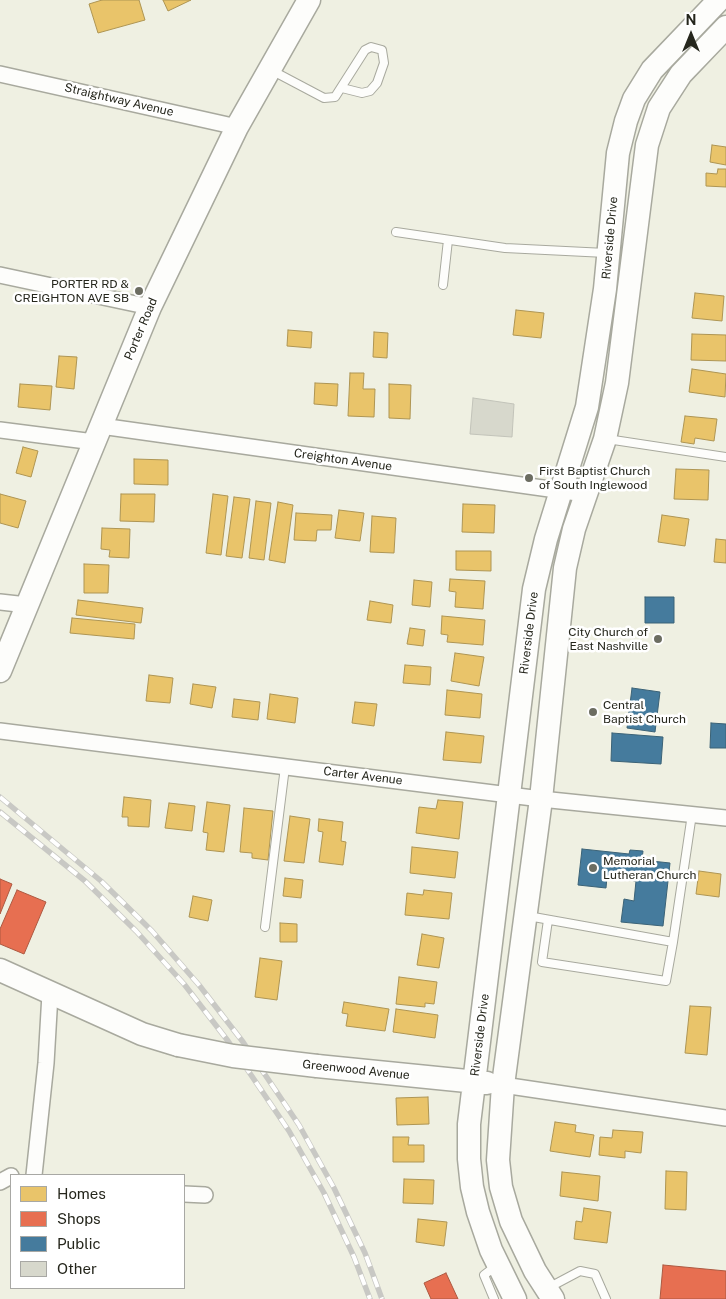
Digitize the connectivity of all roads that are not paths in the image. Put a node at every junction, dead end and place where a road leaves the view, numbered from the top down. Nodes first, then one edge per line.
1 (309, 0) edge
2 (719, 0) edge
3 (726, 27) edge
4 (269, 70) junction
5 (0, 74) edge
6 (342, 88) junction
7 (626, 122) junction
8 (237, 127) junction
9 (651, 132) junction
10 (396, 232) dead end
11 (448, 240) junction
12 (608, 253) junction
13 (0, 275) edge
14 (442, 285) dead end
15 (150, 307) junction
16 (0, 430) edge
17 (98, 434) junction
18 (605, 439) junction
19 (726, 457) edge
20 (561, 491) junction
21 (586, 494) junction
22 (0, 602) edge
23 (27, 605) junction
24 (0, 671) edge
25 (0, 731) edge
26 (284, 766) junction
27 (510, 795) junction
28 (541, 799) junction
29 (692, 814) junction
30 (726, 818) edge
31 (496, 912) junction
32 (526, 916) junction
33 (548, 920) junction
34 (265, 927) dead end
35 (673, 942) junction
36 (0, 970) edge
37 (50, 994) junction
38 (474, 1082) junction
39 (503, 1085) junction
40 (726, 1118) edge
41 (34, 1174) edge
42 (185, 1194) edge
43 (205, 1195) dead end
44 (498, 1265) junction
45 (543, 1296) edge
46 (494, 1299) edge
47 (515, 1299) edge
48 (606, 1299) edge

1 - 4 street, Porter Road
2 - 7 street, Riverside Drive
3 - 9 street, Riverside Drive
4 - 6 lane
4 - 8 street, Porter Road
5 - 8 street, Straightway Avenue
6 - 6 lane
7 - 9 street
7 - 12 street, Riverside Drive
8 - 15 street, Porter Road
9 - 18 street, Riverside Drive
10 - 11 lane
11 - 12 lane
11 - 14 lane
12 - 20 street, Riverside Drive
13 - 15 street
15 - 17 street, Porter Road
16 - 17 street, Creighton Avenue
17 - 20 street, Creighton Avenue
17 - 23 street, Porter Road
18 - 19 lane
18 - 21 street, Riverside Drive
20 - 21 street, Creighton Avenue
20 - 27 street, Riverside Drive
21 - 28 street, Riverside Drive
22 - 23 street
23 - 24 street, Porter Road
25 - 26 street, Carter Avenue
26 - 27 street, Carter Avenue
26 - 34 lane
27 - 28 street, Carter Avenue
27 - 31 street, Riverside Drive
28 - 29 street, Carter Avenue
28 - 32 street, Riverside Drive
29 - 30 street, Carter Avenue
29 - 35 lane
31 - 32 street
31 - 38 street, Riverside Drive
32 - 33 lane
32 - 39 street, Riverside Drive
33 - 35 lane
33 - 35 lane
36 - 37 street, Greenwood Avenue
37 - 38 street, Greenwood Avenue, bridge
37 - 41 street
38 - 39 street, Greenwood Avenue
38 - 44 street, Riverside Drive
39 - 40 street, Greenwood Avenue
39 - 45 street, Riverside Drive
42 - 43 street
44 - 46 lane
44 - 47 street, Riverside Drive
45 - 48 lane

